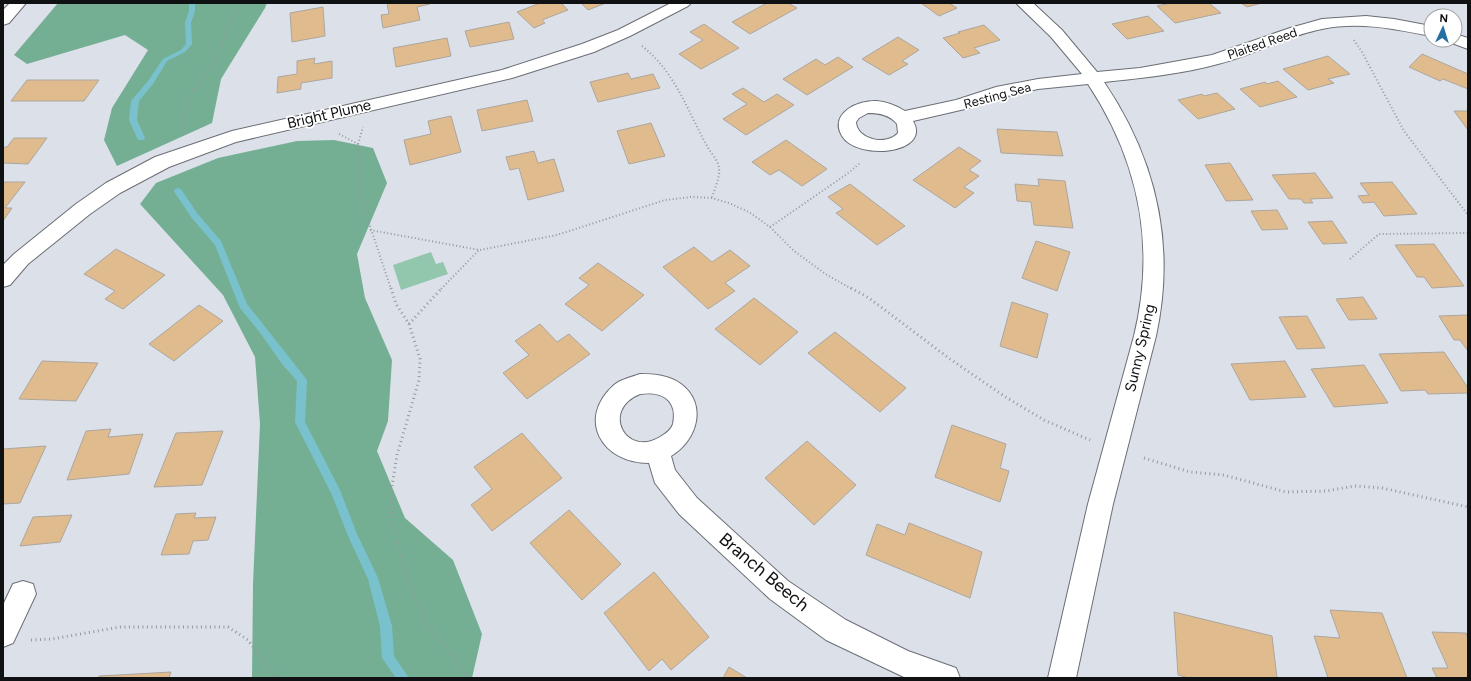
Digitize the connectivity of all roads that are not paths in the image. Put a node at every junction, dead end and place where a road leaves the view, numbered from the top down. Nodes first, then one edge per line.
1 (18, 3) edge
2 (683, 3) edge
3 (1024, 3) edge
4 (3, 20) edge
5 (1423, 29) edge
6 (1094, 78) junction
7 (902, 118) junction
8 (3, 279) edge
9 (658, 451) dead end
10 (23, 594) dead end
11 (13, 637) edge
12 (946, 678) edge
13 (1062, 678) edge

1 - 4 street
2 - 8 street, Bright Plume
3 - 6 street, Sunny Spring
5 - 6 street, Plaited Reed
6 - 7 street, Resting Sea
6 - 13 street, Sunny Spring
7 - 7 street
9 - 12 street, Branch Beech
10 - 11 street

